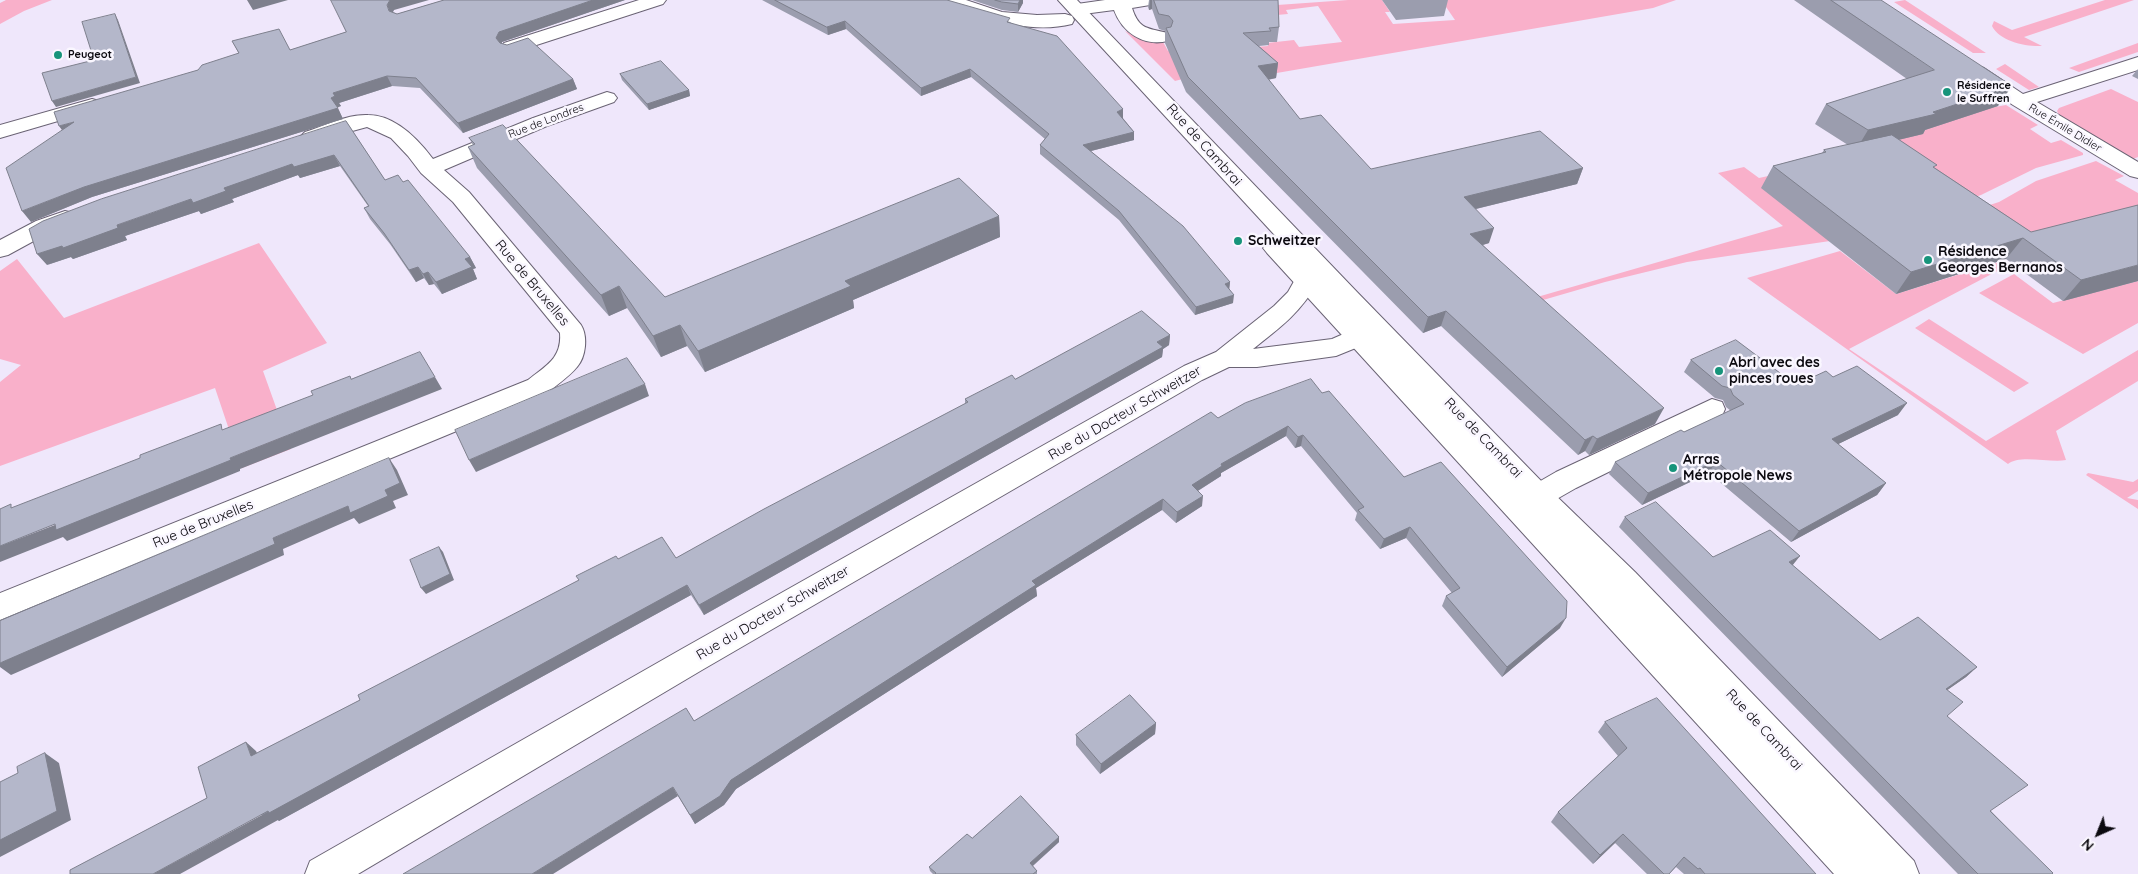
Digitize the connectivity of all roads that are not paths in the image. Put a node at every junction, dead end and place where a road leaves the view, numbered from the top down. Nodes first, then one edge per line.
1 (657, 0) edge
2 (947, 0) edge
3 (1150, 0) edge
4 (1121, 3) junction
5 (1064, 7) edge
6 (1161, 37) edge
7 (511, 47) edge
8 (1964, 63) edge
9 (2138, 63) edge
10 (607, 98) dead end
11 (113, 99) edge
12 (2020, 101) junction
13 (0, 132) edge
14 (290, 143) edge
15 (430, 168) junction
16 (2138, 171) edge
17 (85, 210) edge
18 (0, 250) edge
19 (1306, 282) junction
20 (1358, 307) junction
21 (1359, 338) junction
22 (1225, 358) junction
23 (1712, 408) dead end
24 (1538, 496) junction
25 (1512, 503) junction
26 (0, 607) edge
27 (323, 874) edge
28 (1859, 874) edge
29 (1901, 874) edge

1 - 7 street
2 - 5 street
3 - 4 street
4 - 5 street
4 - 6 street
5 - 19 street, Rue de Cambrai
5 - 20 street, Rue de Cambrai
8 - 12 street, Rue Émile Didier
9 - 12 street
10 - 15 street, Rue de Londres
11 - 13 street
12 - 16 street, Rue Émile Didier
14 - 15 street, Rue de Bruxelles
15 - 26 street, Rue de Bruxelles
17 - 18 street
19 - 21 street, Rue de Cambrai
19 - 22 street
20 - 21 street
20 - 24 street, Rue de Cambrai
21 - 22 street
21 - 25 street, Rue de Cambrai
22 - 27 street, Rue du Docteur Schweitzer
23 - 24 street
24 - 25 street
24 - 29 street, Rue de Cambrai
25 - 28 street, Rue de Cambrai

